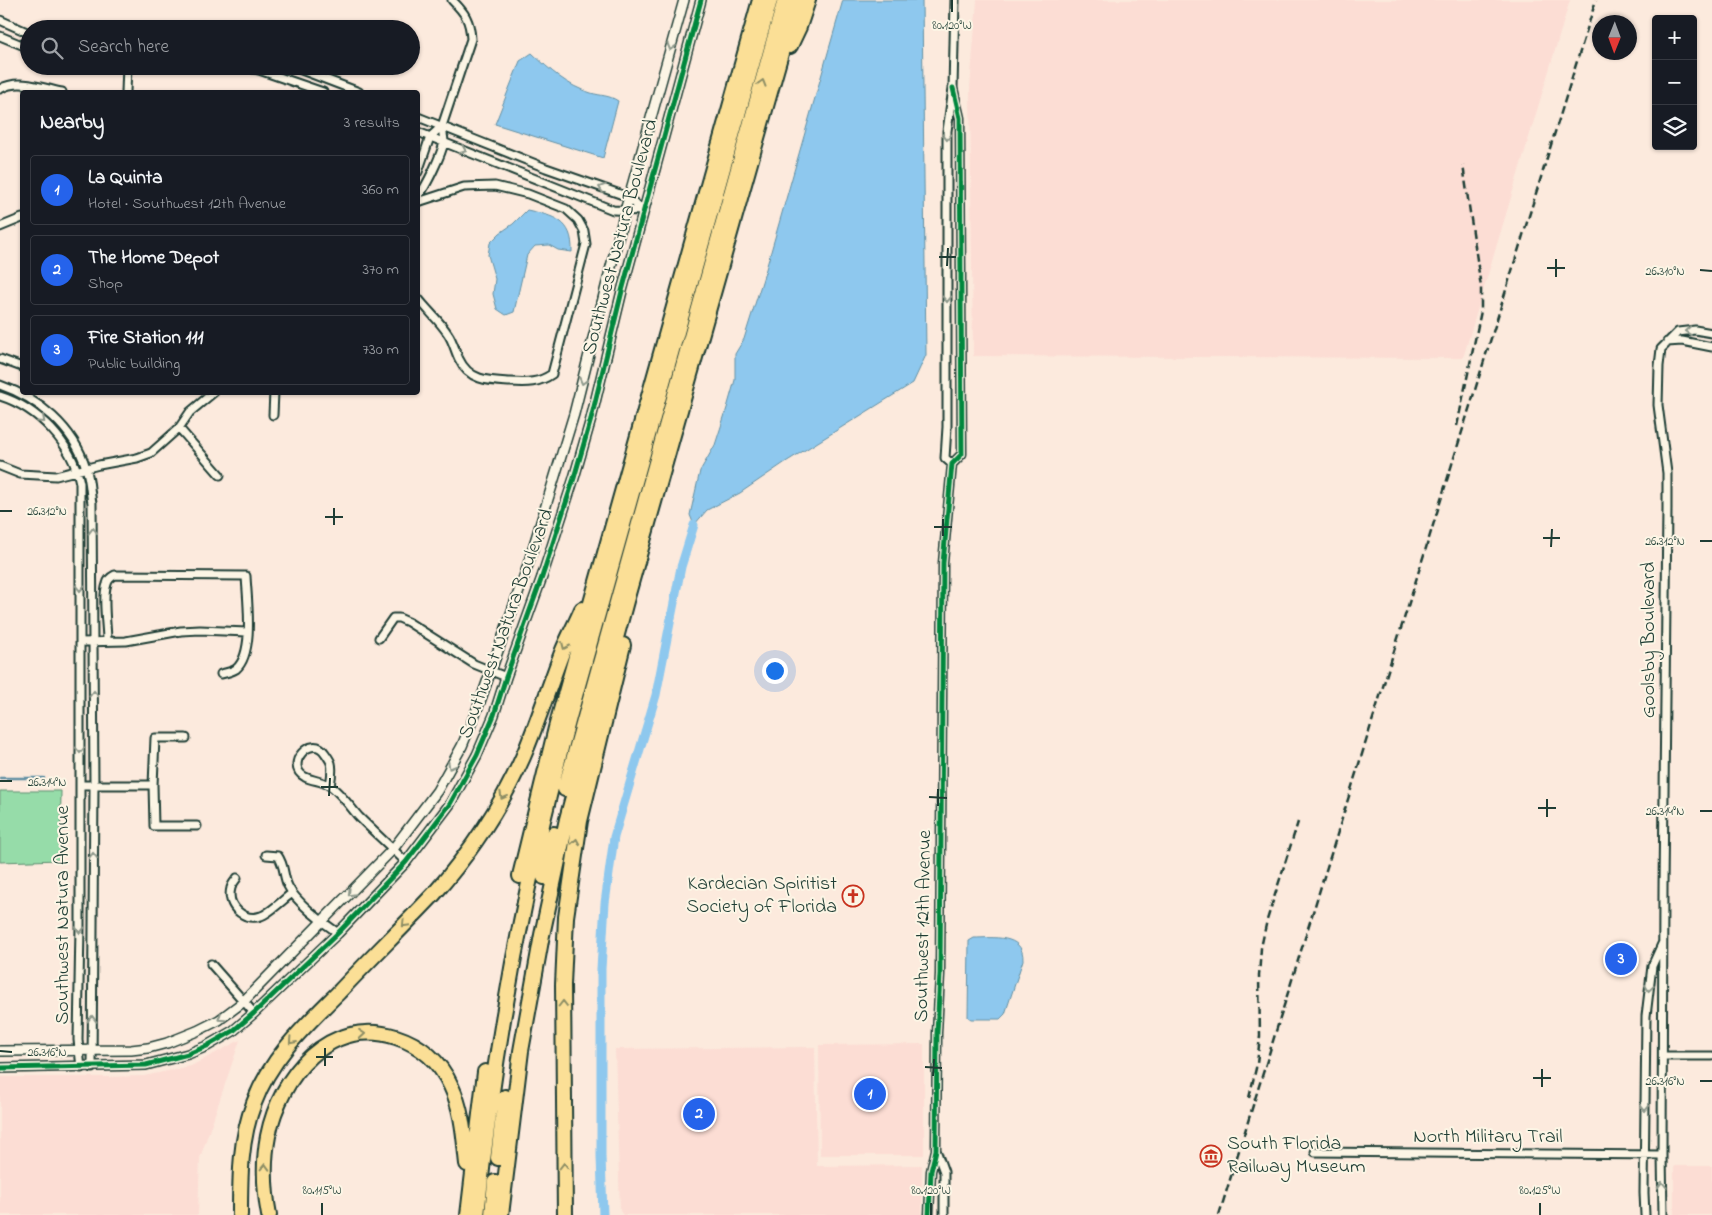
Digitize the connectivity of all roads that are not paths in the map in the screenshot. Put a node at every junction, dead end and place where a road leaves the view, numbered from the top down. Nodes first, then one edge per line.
1 (452, 0) edge
2 (684, 0) edge
3 (701, 0) edge
4 (760, 0) edge
5 (770, 0) edge
6 (785, 0) edge
7 (796, 0) edge
8 (808, 0) edge
9 (955, 0) edge
10 (1, 21) edge
11 (20, 29) edge
12 (0, 36) edge
13 (20, 44) edge
14 (127, 75) edge
15 (273, 75) edge
16 (312, 75) edge
17 (315, 75) edge
18 (773, 83) junction
19 (308, 87) junction
20 (953, 88) junction
21 (0, 89) edge
22 (52, 90) edge
23 (126, 90) edge
24 (317, 90) edge
25 (354, 90) edge
26 (420, 118) edge
27 (442, 126) junction
28 (420, 133) edge
29 (430, 137) junction
30 (444, 142) junction
31 (506, 152) junction
32 (500, 165) junction
33 (420, 166) edge
34 (561, 174) junction
35 (556, 188) junction
36 (420, 194) edge
37 (629, 198) junction
38 (420, 201) edge
39 (625, 211) junction
40 (643, 212) junction
41 (20, 219) edge
42 (0, 227) edge
43 (420, 300) edge
44 (1712, 333) edge
45 (1667, 342) junction
46 (1712, 347) edge
47 (0, 359) edge
48 (20, 366) edge
49 (0, 385) edge
50 (20, 394) edge
51 (22, 395) edge
52 (210, 395) edge
53 (274, 395) edge
54 (0, 396) edge
55 (31, 399) junction
56 (24, 407) junction
57 (273, 415) dead end
58 (179, 428) junction
59 (952, 464) junction
60 (0, 466) edge
61 (87, 469) junction
62 (77, 471) junction
63 (220, 475) dead end
64 (600, 570) junction
65 (626, 601) junction
66 (247, 632) junction
67 (379, 638) dead end
68 (107, 641) junction
69 (80, 642) junction
70 (94, 642) junction
71 (491, 671) junction
72 (220, 674) dead end
73 (506, 677) junction
74 (186, 738) dead end
75 (80, 785) junction
76 (94, 785) junction
77 (153, 785) junction
78 (330, 786) junction
79 (197, 826) dead end
80 (393, 849) junction
81 (266, 855) dead end
82 (406, 862) junction
83 (237, 878) dead end
84 (292, 893) junction
85 (323, 922) junction
86 (338, 933) junction
87 (1663, 942) junction
88 (211, 964) dead end
89 (79, 998) junction
90 (92, 999) junction
91 (243, 1002) junction
92 (254, 1013) junction
93 (92, 1050) junction
94 (0, 1051) edge
95 (79, 1051) junction
96 (1663, 1056) junction
97 (1712, 1056) edge
98 (0, 1068) edge
99 (81, 1068) junction
100 (92, 1068) junction
101 (936, 1150) junction
102 (1314, 1152) dead end
103 (1644, 1154) junction
104 (1662, 1154) junction
105 (469, 1196) junction
106 (240, 1215) edge
107 (269, 1215) edge
108 (468, 1215) edge
109 (477, 1215) edge
110 (492, 1215) edge
111 (501, 1215) edge
112 (565, 1215) edge
113 (928, 1215) edge
114 (944, 1215) edge
115 (1645, 1215) edge
116 (1663, 1215) edge

1 - 27 street
2 -> 37 street, Southwest Natura Boulevard
3 - 40 street, Southwest Natura Boulevard
4 - 64 highway
5 - 109 highway
110 -> 6 highway
7 - 18 highway
8 - 18 highway
9 - 20 street, Southwest 12th Avenue
10 - 11 street
12 - 13 street
14 - 23 street
15 - 19 street
16 - 19 street
17 - 25 street
18 - 65 highway
19 - 24 street
20 -> 59 street, Southwest 12th Avenue
20 - 59 street, Southwest 12th Avenue
21 - 22 street
26 - 27 street
27 - 29 street
27 - 30 street
27 - 31 street
28 - 29 street
29 - 30 street
29 - 33 street
30 -> 32 street
30 - 36 street
31 - 32 street
31 - 34 street
32 - 35 street
34 - 35 street
37 -> 34 street
35 - 39 street
37 - 39 street, Southwest Natura Boulevard
37 - 40 street
38 - 43 street
39 - 40 street
39 -> 71 street, Southwest Natura Boulevard
40 - 73 street, Southwest Natura Boulevard
41 - 42 street
44 -> 45 street
45 - 46 street
45 - 87 street, Goolsby Boulevard
47 - 48 street
49 - 50 street, Southwest Natura Avenue
51 - 55 street, Southwest Natura Avenue
52 - 58 street
53 - 57 street
54 - 56 street, Southwest Natura Avenue
55 - 56 street
55 - 61 street, Southwest Natura Avenue
56 -> 62 street, Southwest Natura Avenue
58 - 61 street
58 - 63 street
59 - 101 street, Southwest 12th Avenue
60 - 62 street
61 - 62 street
70 -> 61 street, Southwest Natura Avenue
62 -> 69 street, Southwest Natura Avenue
64 - 105 highway
64 -> 106 highway
65 - 111 highway
112 -> 65 highway
66 - 68 street
66 - 68 street
66 - 72 street
67 - 71 street, Southwest Natura Boulevard
68 - 70 street
69 - 70 street
69 -> 75 street, Southwest Natura Avenue
76 -> 70 street, Southwest Natura Avenue
71 - 73 street, Southwest Natura Boulevard
71 -> 80 street, Southwest Natura Boulevard
73 - 82 street, Southwest Natura Boulevard
74 - 77 street
75 - 76 street
75 -> 89 street, Southwest Natura Avenue
76 - 77 street
90 -> 76 street, Southwest Natura Avenue
77 - 79 street
78 - 78 street
78 - 80 street
80 - 82 street
80 -> 85 street, Southwest Natura Boulevard
81 - 84 street
82 - 86 street, Southwest Natura Boulevard
83 - 84 street
84 - 85 street
85 - 86 street
85 - 91 street, Southwest Natura Boulevard
86 - 92 street, Southwest Natura Boulevard
87 - 96 street, Goolsby Boulevard
87 -> 103 street, Goolsby Boulevard
88 - 91 street
89 - 90 street
89 - 95 street, Southwest Natura Avenue
93 -> 90 street, Southwest Natura Avenue
91 - 92 street
91 -> 93 street, Southwest Natura Boulevard
92 - 100 street, Southwest Natura Boulevard
93 - 95 street, Southwest Natura Boulevard
93 - 100 street, Southwest Natura Avenue
94 - 95 street, Southwest Natura Boulevard
95 - 99 street, Southwest Natura Avenue
96 - 97 street
96 - 104 street, Goolsby Boulevard
98 - 99 street, Southwest Natura Boulevard
99 - 100 street, Southwest Natura Boulevard
101 - 113 street, Southwest 12th Avenue
101 - 114 street, Southwest 12th Avenue
102 - 103 street, North Military Trail
103 - 104 street, North Military Trail
103 - 115 street, Goolsby Boulevard
116 -> 104 street, Goolsby Boulevard
107 -> 105 highway
105 - 108 highway

